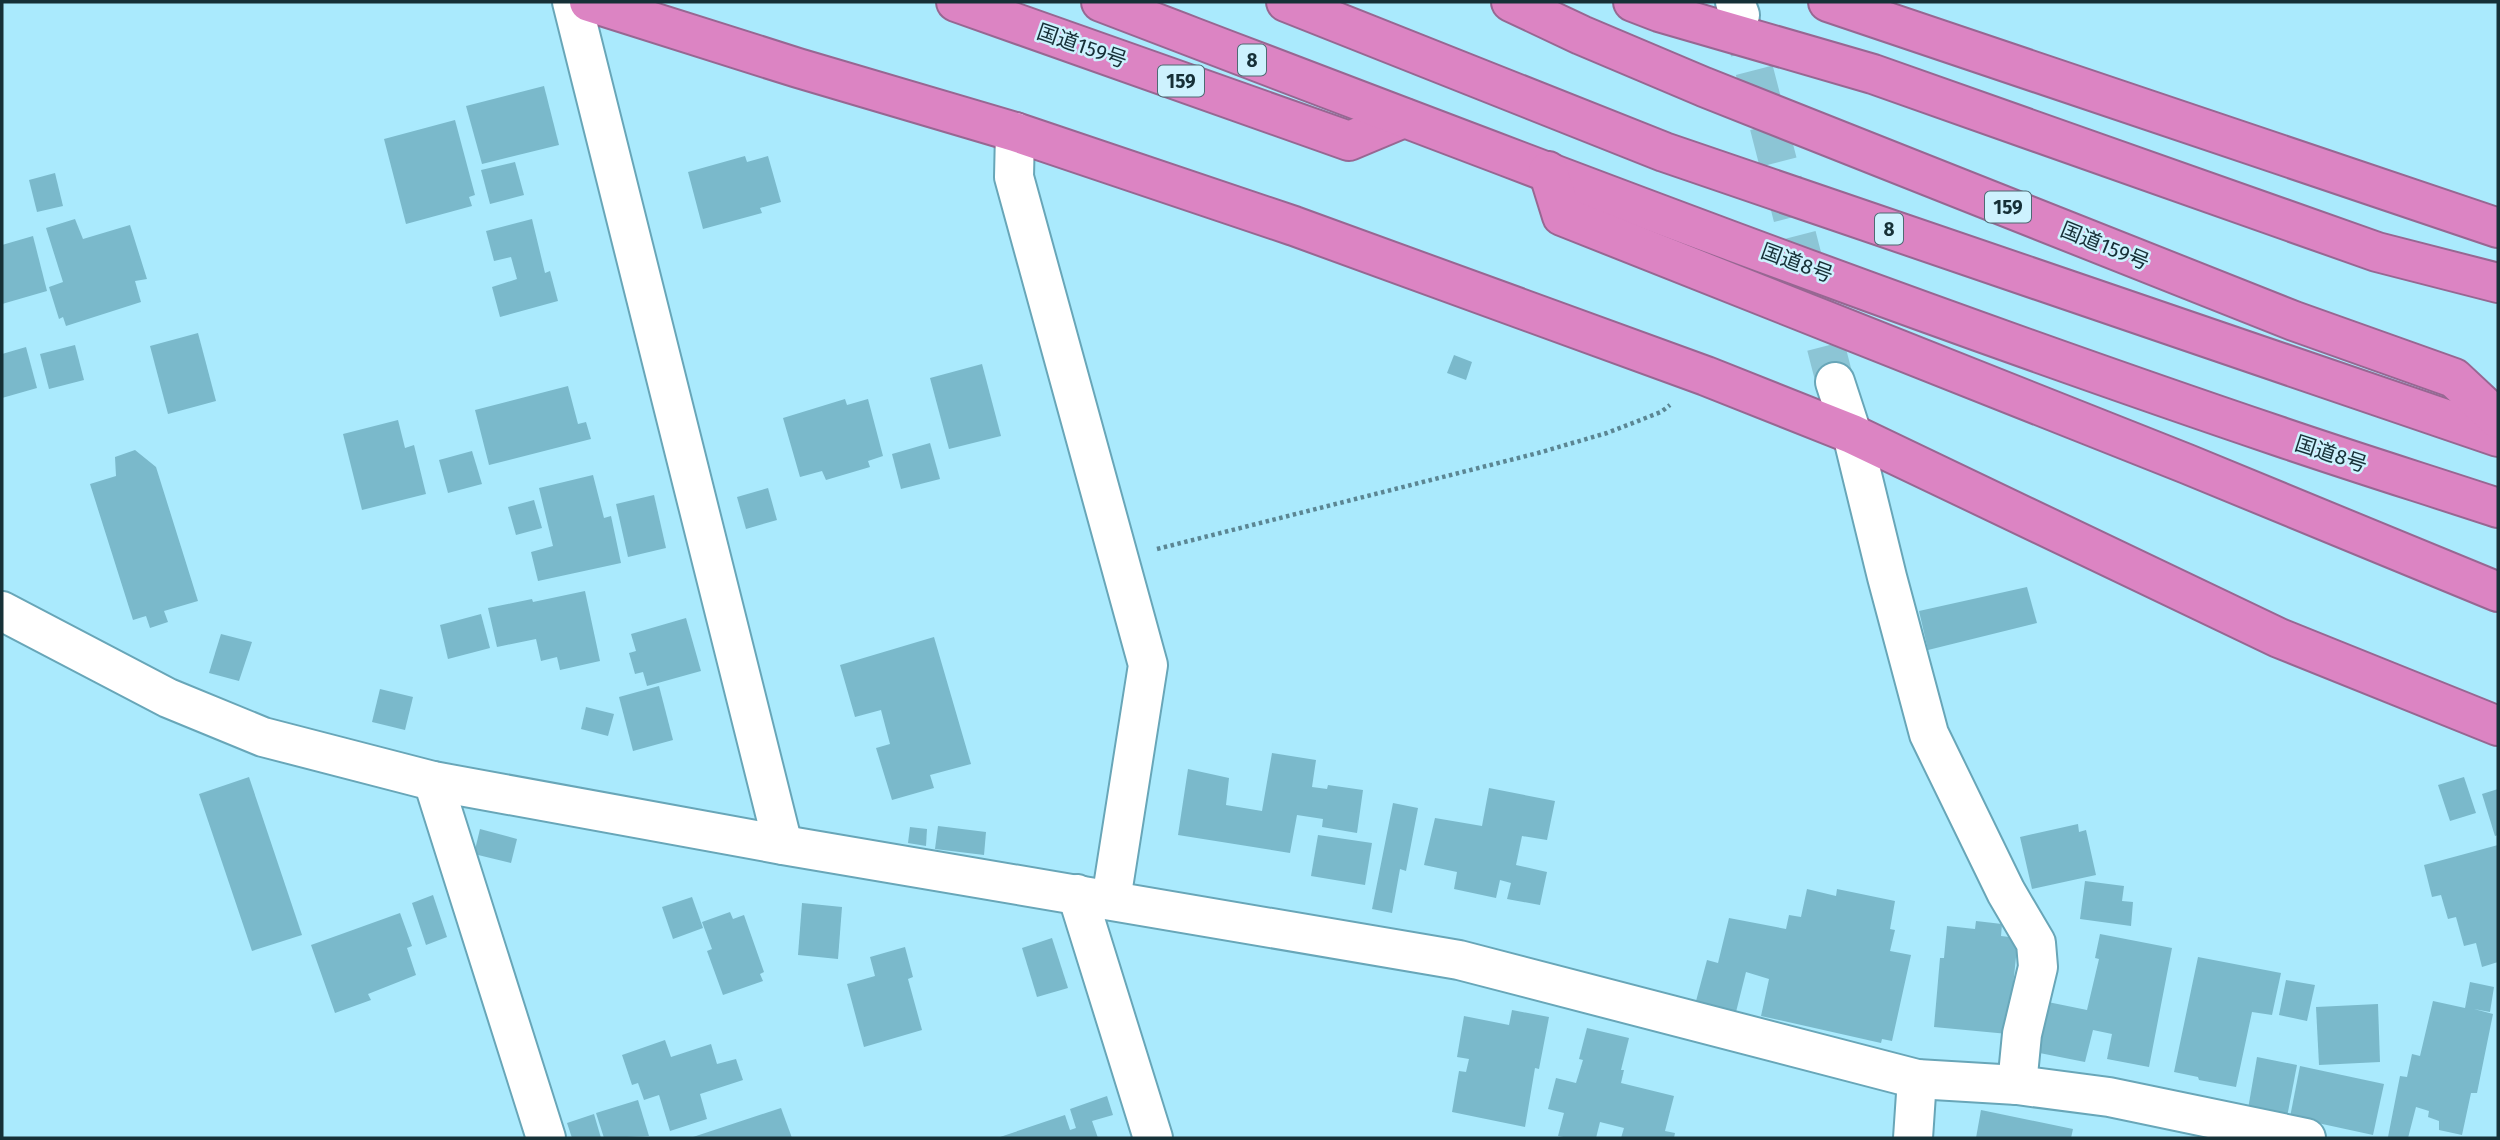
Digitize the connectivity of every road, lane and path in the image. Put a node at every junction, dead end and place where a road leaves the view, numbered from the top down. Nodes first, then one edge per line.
1 (572, 2) edge
2 (589, 2) edge
3 (956, 2) edge
4 (1101, 2) edge
5 (1286, 2) edge
6 (1510, 2) edge
7 (1633, 2) edge
8 (1828, 2) edge
9 (1404, 118) junction
10 (1015, 132) junction
11 (1548, 171) junction
12 (2498, 228) edge
13 (2498, 283) edge
14 (1706, 376) junction
15 (1835, 382) tunnel mouth
16 (2498, 419) edge
17 (1852, 434) junction
18 (2498, 438) edge
19 (2498, 508) edge
20 (1120, 558) junction
21 (2498, 592) edge
22 (2, 611) edge
23 (2498, 726) edge
24 (433, 781) junction
25 (783, 845) junction
26 (1094, 897) junction
27 (1917, 1079) junction
28 (2017, 1085) junction
29 (547, 1138) edge
30 (1153, 1138) edge
31 (1913, 1138) edge
32 (2306, 1138) edge

1 - 25 street
2 - 10 highway
3 - 9 highway, 国道159号 / 159
4 - 9 highway, 国道8号 / 8
5 - 18 highway, 8
6 - 16 highway, 国道159号 / 159
7 - 13 highway
8 - 12 highway
9 - 11 highway, 国道8号 / 8
10 - 14 highway
10 - 20 street
11 - 19 highway, 国道8号 / 8
11 - 21 highway
14 - 17 highway
14 - 20 path
15 - 17 street
17 - 23 highway
17 - 28 street
20 - 26 street
22 - 24 street
24 - 25 street
24 - 29 street
25 - 26 street
26 - 27 street
26 - 30 street
27 - 28 street
27 - 31 street
28 - 32 street

